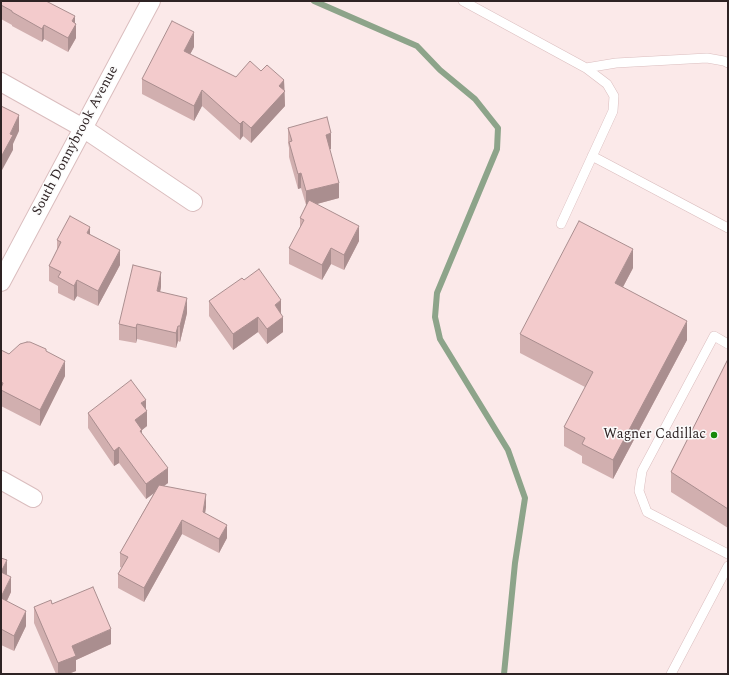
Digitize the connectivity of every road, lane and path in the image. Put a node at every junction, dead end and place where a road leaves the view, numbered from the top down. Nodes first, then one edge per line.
1 (151, 1) edge
2 (463, 1) edge
3 (728, 63) edge
4 (586, 68) junction
5 (1, 82) edge
6 (83, 128) junction
7 (592, 156) junction
8 (193, 202) dead end
9 (560, 224) dead end
10 (728, 228) edge
11 (1, 282) edge
12 (728, 344) edge
13 (1, 480) edge
14 (34, 498) dead end
15 (728, 554) edge
16 (728, 566) edge
17 (671, 674) edge

1 - 6 street, South Donnybrook Avenue
2 - 4 lane
3 - 4 lane
4 - 7 lane
5 - 6 street
6 - 8 street
6 - 11 street, South Donnybrook Avenue
7 - 9 lane
7 - 10 lane
12 - 15 lane
13 - 14 street
16 - 17 lane

